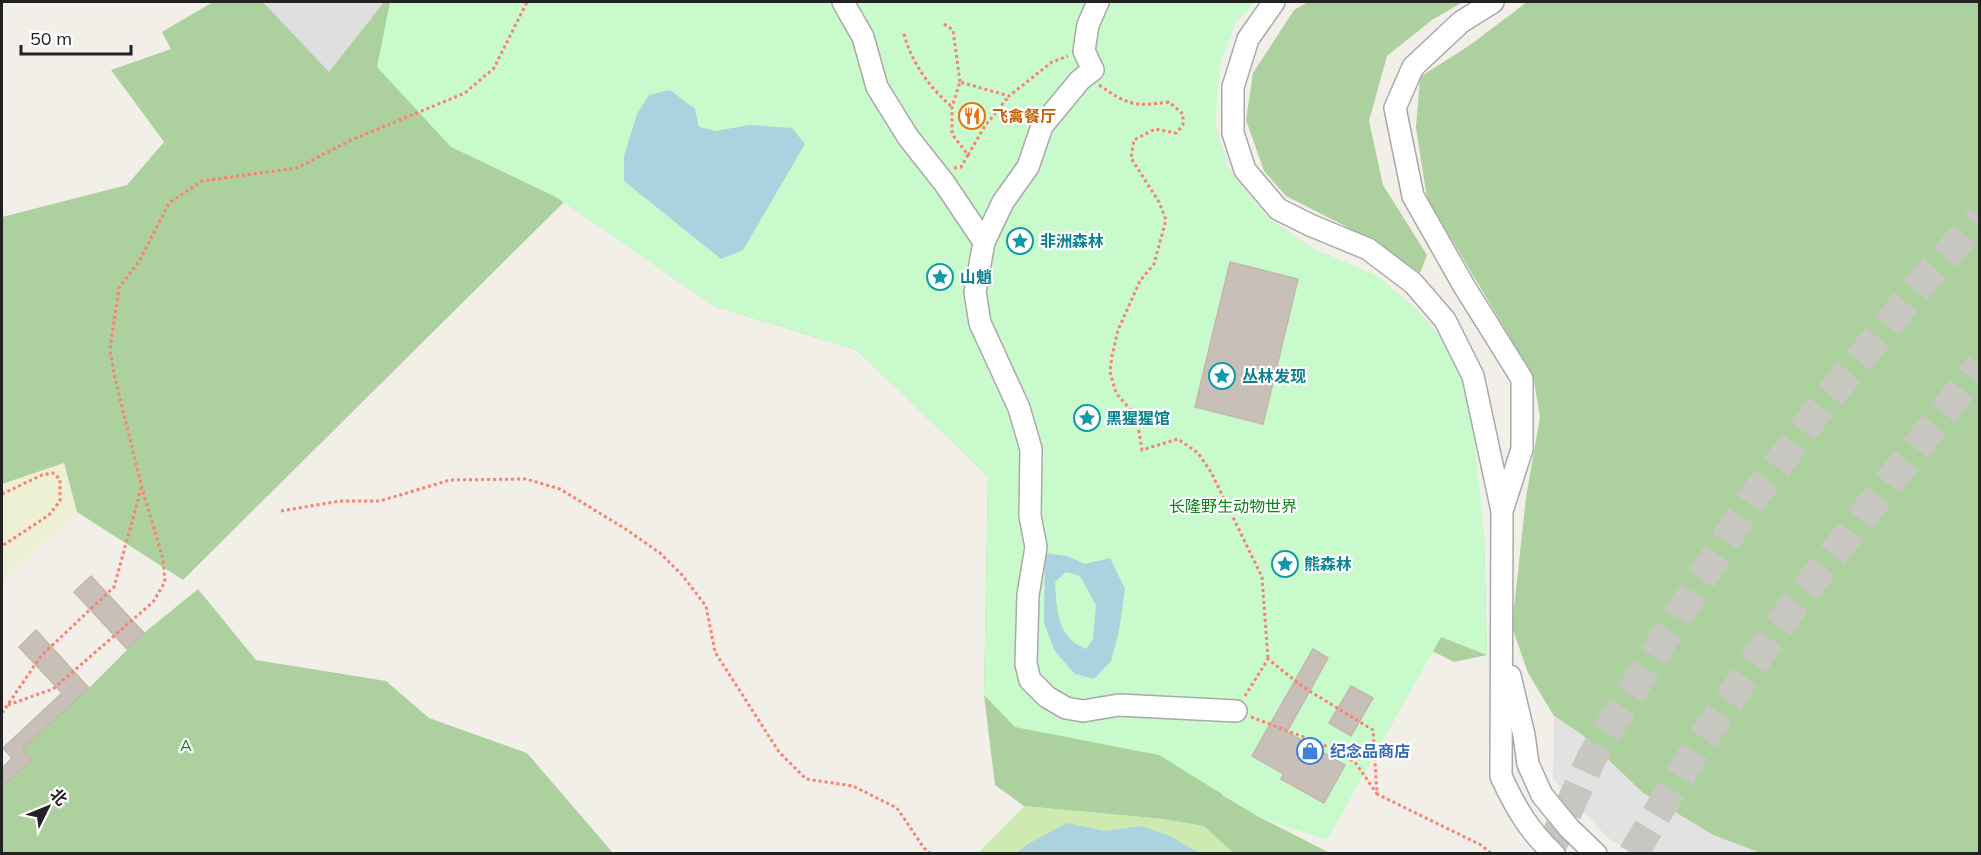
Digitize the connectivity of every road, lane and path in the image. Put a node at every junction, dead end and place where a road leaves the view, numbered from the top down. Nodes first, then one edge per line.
1 (527, 2) edge
2 (843, 2) edge
3 (1098, 2) edge
4 (1274, 2) edge
5 (1493, 2) edge
6 (944, 24) dead end
7 (904, 34) dead end
8 (1088, 60) junction
9 (960, 82) junction
10 (1009, 96) junction
11 (952, 107) junction
12 (968, 155) junction
13 (933, 169) junction
14 (984, 242) junction
15 (142, 488) junction
16 (2, 494) edge
17 (281, 511) dead end
18 (1502, 511) junction
19 (2, 546) edge
20 (1503, 650) junction
21 (1268, 659) junction
22 (8, 705) junction
23 (1236, 711) junction
24 (2, 713) edge
25 (1377, 794) junction
26 (931, 854) edge
27 (1492, 854) edge
28 (1554, 854) edge
29 (1596, 854) edge

1 - 15 path
2 - 13 street
3 - 8 street
4 - 18 street
5 - 18 street
6 - 9 path
7 - 11 path
8 - 10 path
8 - 14 street
8 - 21 path
9 - 10 path
9 - 11 path
10 - 12 path
11 - 12 path
12 - 13 path
13 - 14 street
14 - 23 street
15 - 22 path
15 - 22 path
16 - 19 path
17 - 26 path
18 - 20 street
20 - 28 street
20 - 29 street
21 - 23 path
21 - 25 path
22 - 24 path
23 - 25 path
25 - 27 path

